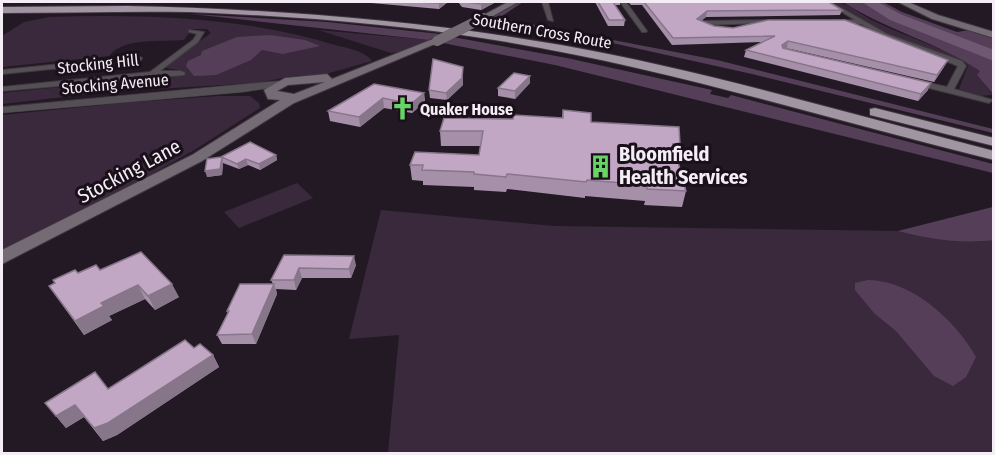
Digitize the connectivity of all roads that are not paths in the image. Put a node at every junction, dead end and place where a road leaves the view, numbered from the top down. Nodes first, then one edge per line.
1 (514, 2) edge
2 (546, 2) edge
3 (624, 2) edge
4 (828, 2) edge
5 (902, 2) edge
6 (2, 5) edge
7 (2, 10) edge
8 (551, 20) dead end
9 (765, 22) junction
10 (777, 22) edge
11 (822, 22) edge
12 (862, 22) junction
13 (191, 31) dead end
14 (644, 31) dead end
15 (993, 35) edge
16 (121, 51) dead end
17 (24, 70) junction
18 (2, 72) edge
19 (182, 73) dead end
20 (152, 74) junction
21 (901, 79) edge
22 (310, 85) junction
23 (5, 89) edge
24 (949, 90) junction
25 (273, 96) junction
26 (989, 100) dead end
27 (2, 110) edge
28 (993, 142) edge
29 (993, 156) edge
30 (2, 258) edge

1 - 22 main road, Stocking Lane, bridge
2 - 8 street
3 - 14 street
4 - 12 street
5 - 15 main road
6 - 28 highway, Southern Cross Route
7 - 29 highway, Southern Cross Route
9 - 9 street
9 - 10 street
11 - 12 street
12 - 24 street
13 - 20 street, Stocking Hill
16 - 17 street, Stocking Hill
17 - 18 street, Stocking Hill
17 - 23 street, Stocking Hill
19 - 20 street
20 - 23 street, Stocking Hill
21 - 24 street
22 - 25 main road, Stocking Lane
22 - 25 main road, Stocking Lane
24 - 26 street
25 - 27 street, Stocking Avenue
25 - 30 main road, Stocking Lane

